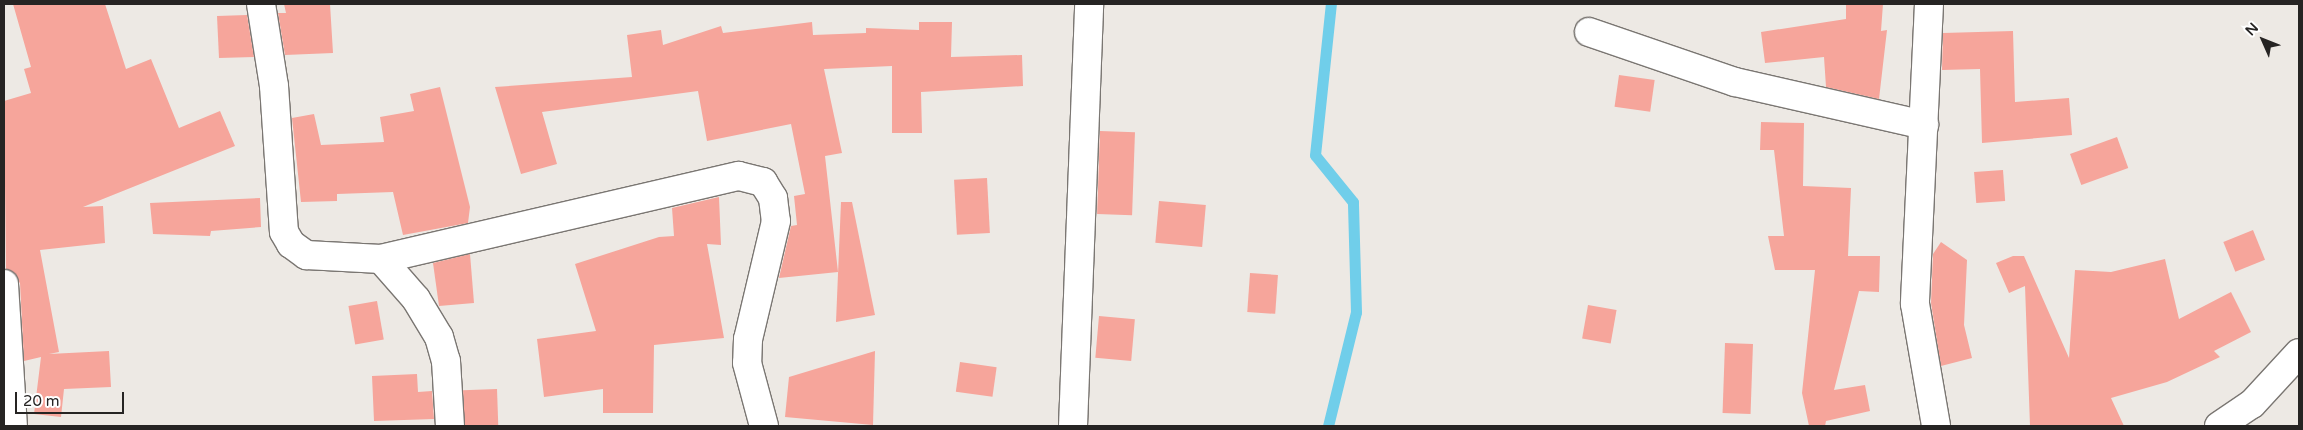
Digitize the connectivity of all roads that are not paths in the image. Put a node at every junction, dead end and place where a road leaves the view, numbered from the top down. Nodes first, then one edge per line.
1 (261, 4) edge
2 (1089, 4) edge
3 (1929, 4) edge
4 (1589, 32) dead end
5 (1924, 125) junction
6 (381, 259) junction
7 (4, 284) edge
8 (2299, 353) edge
9 (13, 426) edge
10 (450, 426) edge
11 (764, 426) edge
12 (1073, 426) edge
13 (1936, 426) edge
14 (2219, 426) edge

1 - 6 street
2 - 12 street
3 - 5 street
4 - 5 street
5 - 13 street
6 - 10 street
6 - 11 street
7 - 9 street
8 - 14 street

